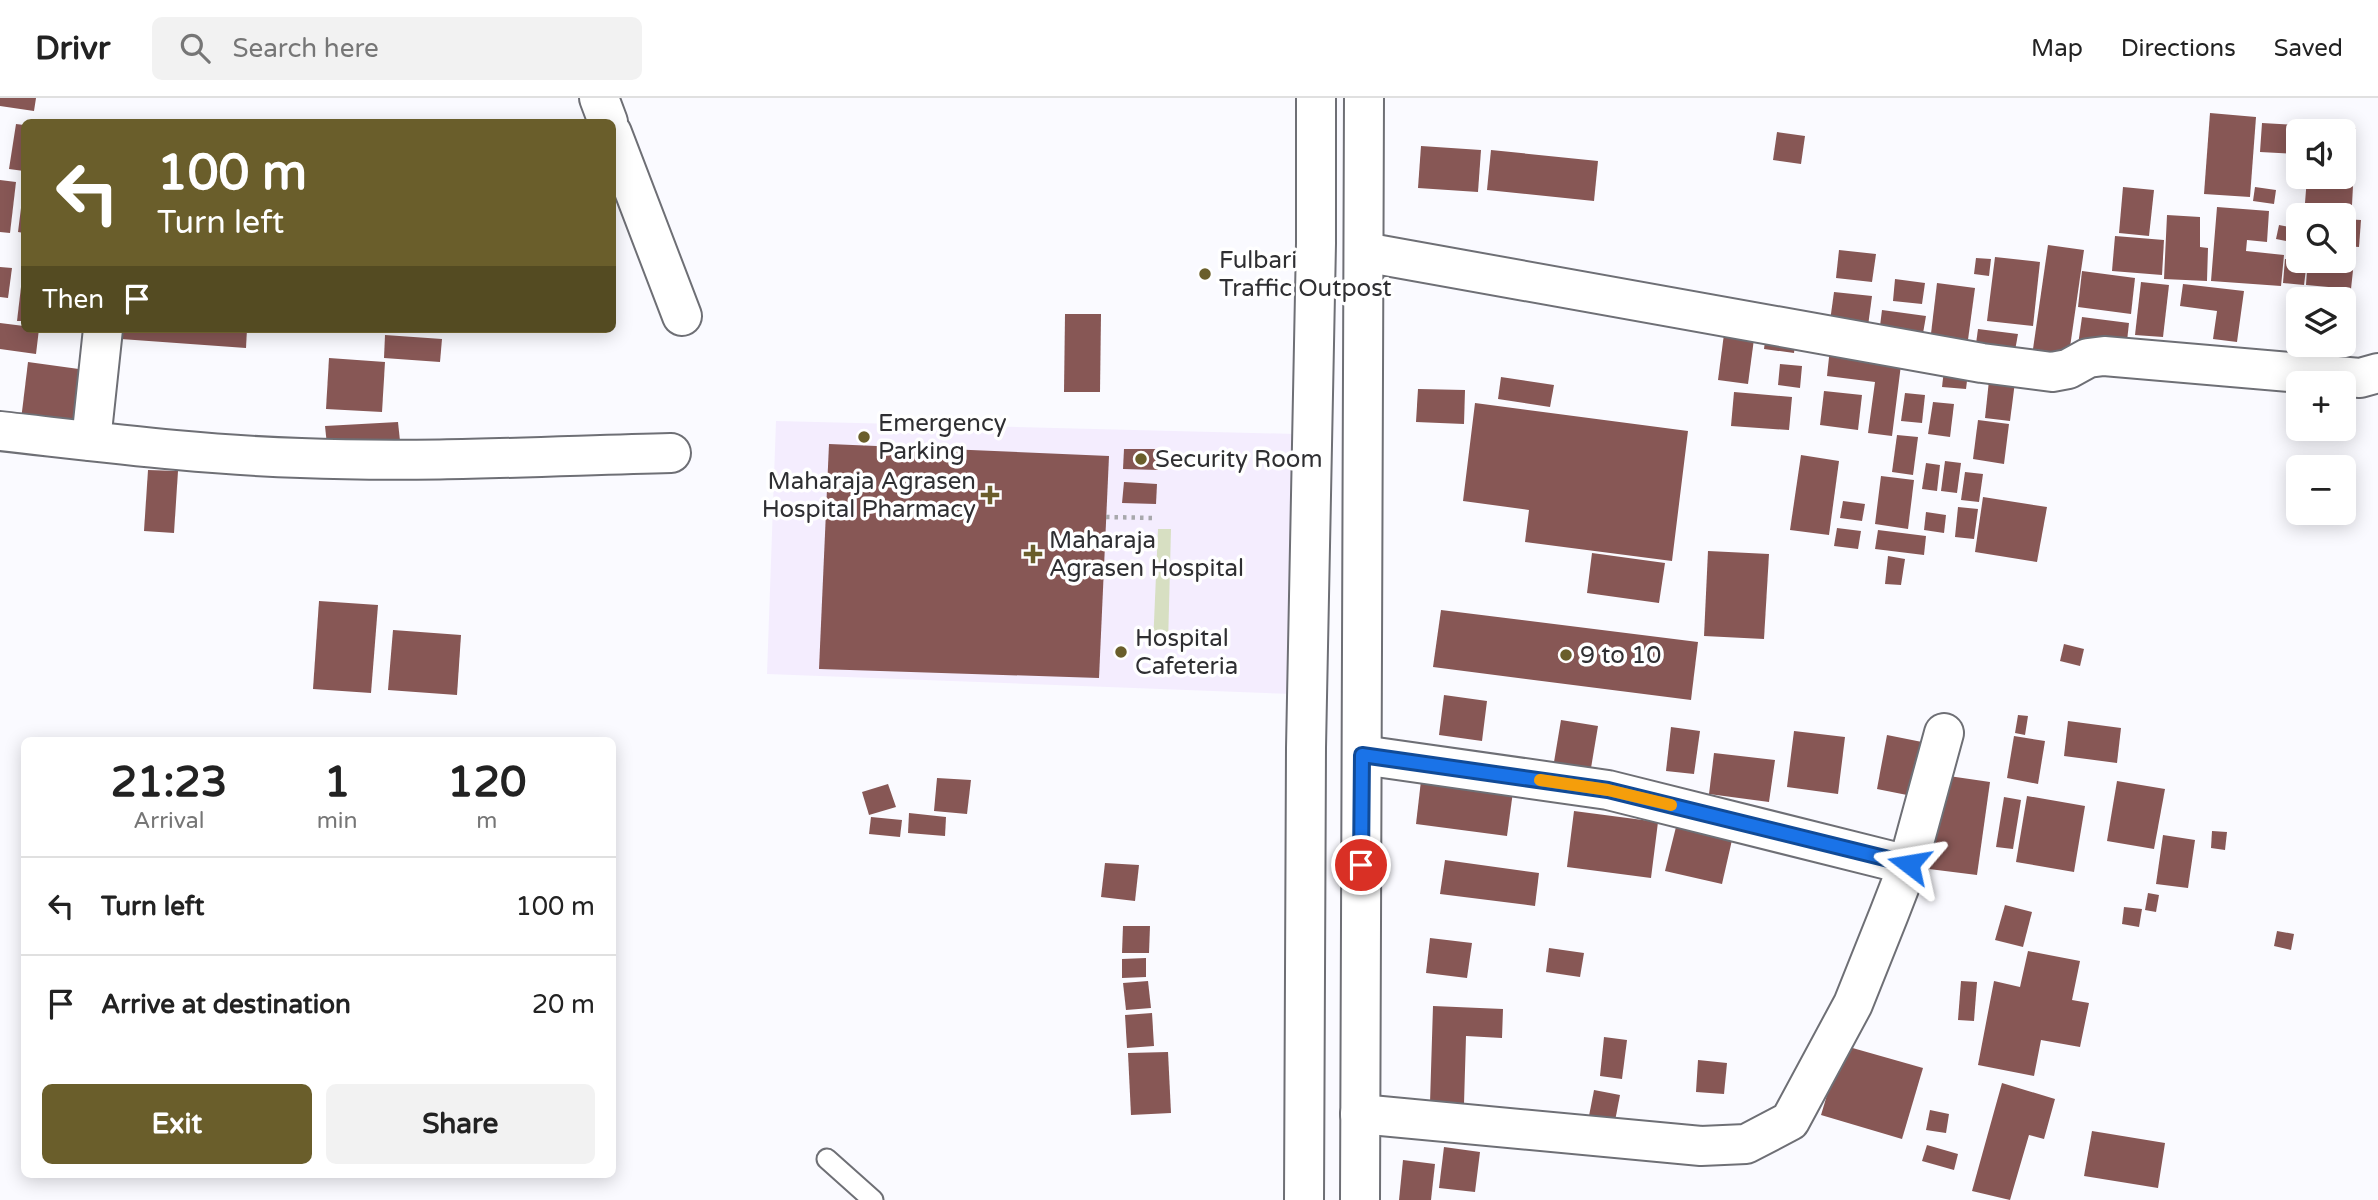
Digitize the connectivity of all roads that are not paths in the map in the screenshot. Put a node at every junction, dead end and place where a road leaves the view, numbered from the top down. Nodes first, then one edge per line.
1 (599, 98) edge
2 (1300, 98) edge
3 (1316, 98) edge
4 (1364, 98) edge
5 (607, 119) edge
6 (616, 143) edge
7 (1317, 167) junction
8 (1364, 251) junction
9 (682, 316) dead end
10 (103, 333) edge
11 (2378, 373) edge
12 (0, 431) edge
13 (91, 441) junction
14 (671, 453) dead end
15 (1944, 733) dead end
16 (1362, 755) junction
17 (1909, 864) junction
18 (1360, 1114) junction
19 (827, 1159) dead end
20 (873, 1200) edge
21 (1304, 1200) edge
22 (1360, 1200) edge

1 - 5 main road
2 - 7 main road
3 - 7 main road
4 - 8 main road
6 - 9 main road
7 - 21 main road
8 - 11 main road
8 - 16 main road
10 - 13 main road
12 - 13 main road
13 - 14 main road
15 - 17 main road
16 - 17 main road
16 - 18 main road
17 - 18 main road
18 - 22 main road
19 - 20 lane

